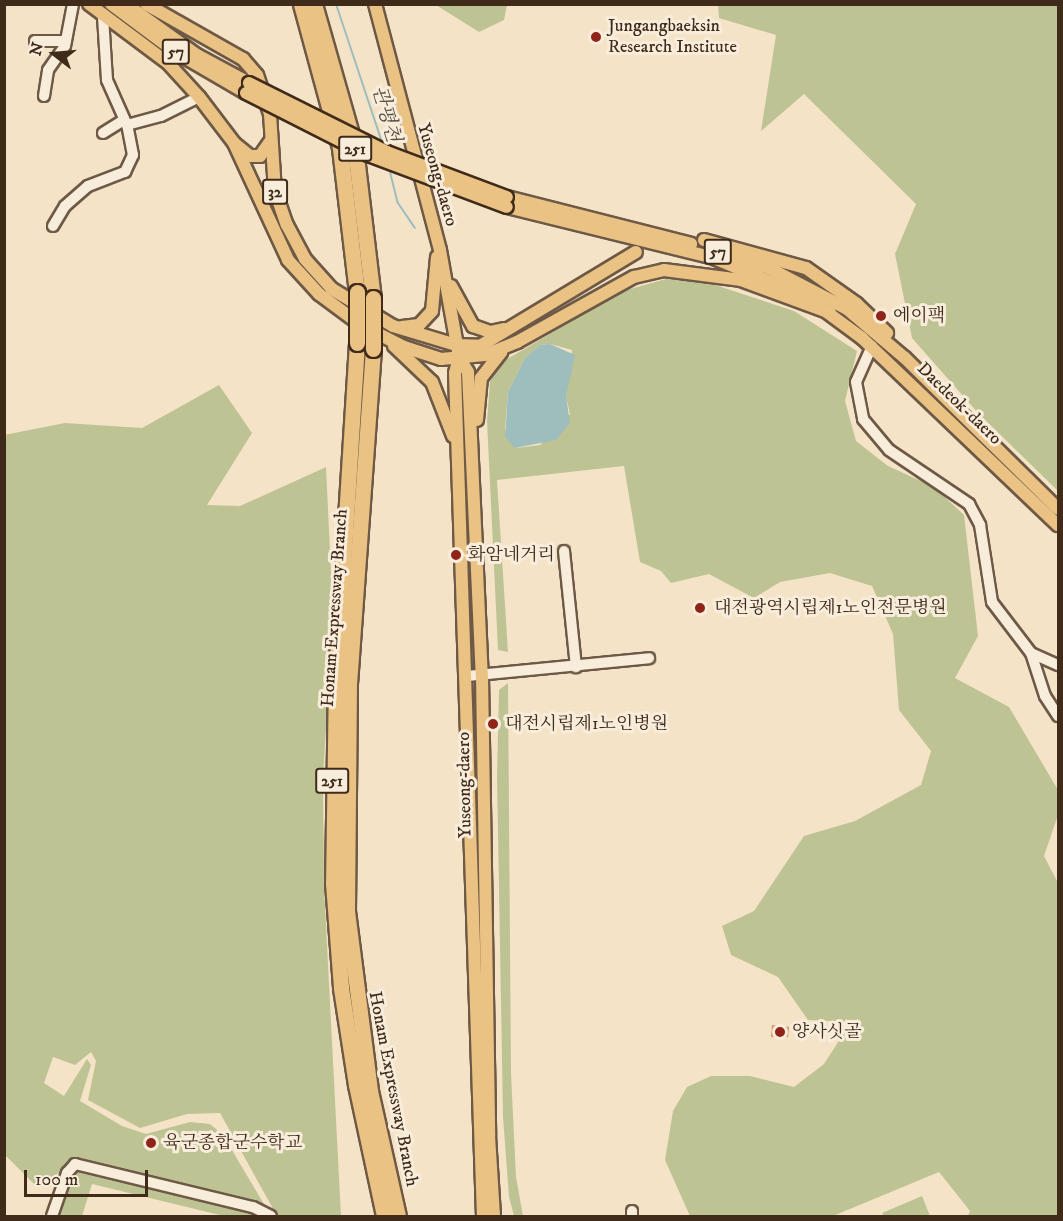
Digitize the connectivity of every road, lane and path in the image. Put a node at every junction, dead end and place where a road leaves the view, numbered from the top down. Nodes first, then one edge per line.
1 (74, 4) edge
2 (89, 4) edge
3 (111, 4) edge
4 (126, 4) edge
5 (146, 4) edge
6 (301, 4) edge
7 (314, 4) edge
8 (375, 4) edge
9 (103, 16) junction
10 (35, 41) dead end
11 (66, 41) junction
12 (247, 88) junction
13 (44, 96) dead end
14 (199, 97) junction
15 (125, 123) junction
16 (103, 133) dead end
17 (271, 140) junction
18 (234, 143) junction
19 (507, 202) junction
20 (53, 226) dead end
21 (704, 240) dead end
22 (438, 241) junction
23 (636, 252) dead end
24 (446, 276) junction
25 (830, 313) junction
26 (393, 326) junction
27 (517, 326) junction
28 (409, 332) junction
29 (386, 339) junction
30 (517, 342) junction
31 (872, 346) junction
32 (458, 351) junction
33 (905, 358) junction
34 (472, 451) junction
35 (460, 472) junction
36 (1059, 510) edge
37 (1059, 525) edge
38 (564, 551) dead end
39 (1031, 653) junction
40 (649, 658) dead end
41 (1059, 665) edge
42 (576, 667) junction
43 (467, 676) junction
44 (482, 676) junction
45 (1059, 716) edge
46 (52, 1216) edge
47 (271, 1216) edge
48 (384, 1216) edge
49 (398, 1216) edge
50 (483, 1216) edge
51 (494, 1216) edge

1 - 11 street
2 - 9 main road, 32
3 - 12 main road, 57
4 - 12 main road, 57
5 - 17 main road, 32
6 - 48 highway, Honam Expressway Branch / 251, bridge
7 - 49 highway, Honam Expressway Branch / 251, bridge
8 - 22 main road, Yuseong-daero
9 - 14 main road, 32
9 - 15 street
10 - 11 street
11 - 13 street
12 - 19 main road, 57, bridge
14 - 15 street
14 - 18 main road, 32
15 - 16 street
15 - 20 street
17 - 18 main road
17 - 26 main road, 32
18 - 29 main road, 32
19 - 25 main road, 57
19 - 33 main road, 57
21 - 33 main road
22 - 24 main road, Yuseong-daero
22 - 26 main road
23 - 27 main road
24 - 27 main road
24 - 32 main road, Yuseong-daero
25 - 30 main road
25 - 31 main road, Daedeok-daero / 57
26 - 28 main road, 32
27 - 32 main road
28 - 29 main road
28 - 32 main road, 32
29 - 32 main road
29 - 35 main road, 32
30 - 32 main road
30 - 34 main road
31 - 37 main road, Daedeok-daero / 57
31 - 39 street
32 - 34 main road, Yuseong-daero
32 - 35 main road, Yuseong-daero / 32
33 - 36 main road, Daedeok-daero / 57
34 - 44 main road, Yuseong-daero
35 - 43 main road, Yuseong-daero / 32
38 - 42 street
39 - 41 street
39 - 45 street
40 - 42 street
42 - 44 street
43 - 44 street
43 - 50 main road, Yuseong-daero / 32
44 - 51 main road, Yuseong-daero
46 - 47 street

